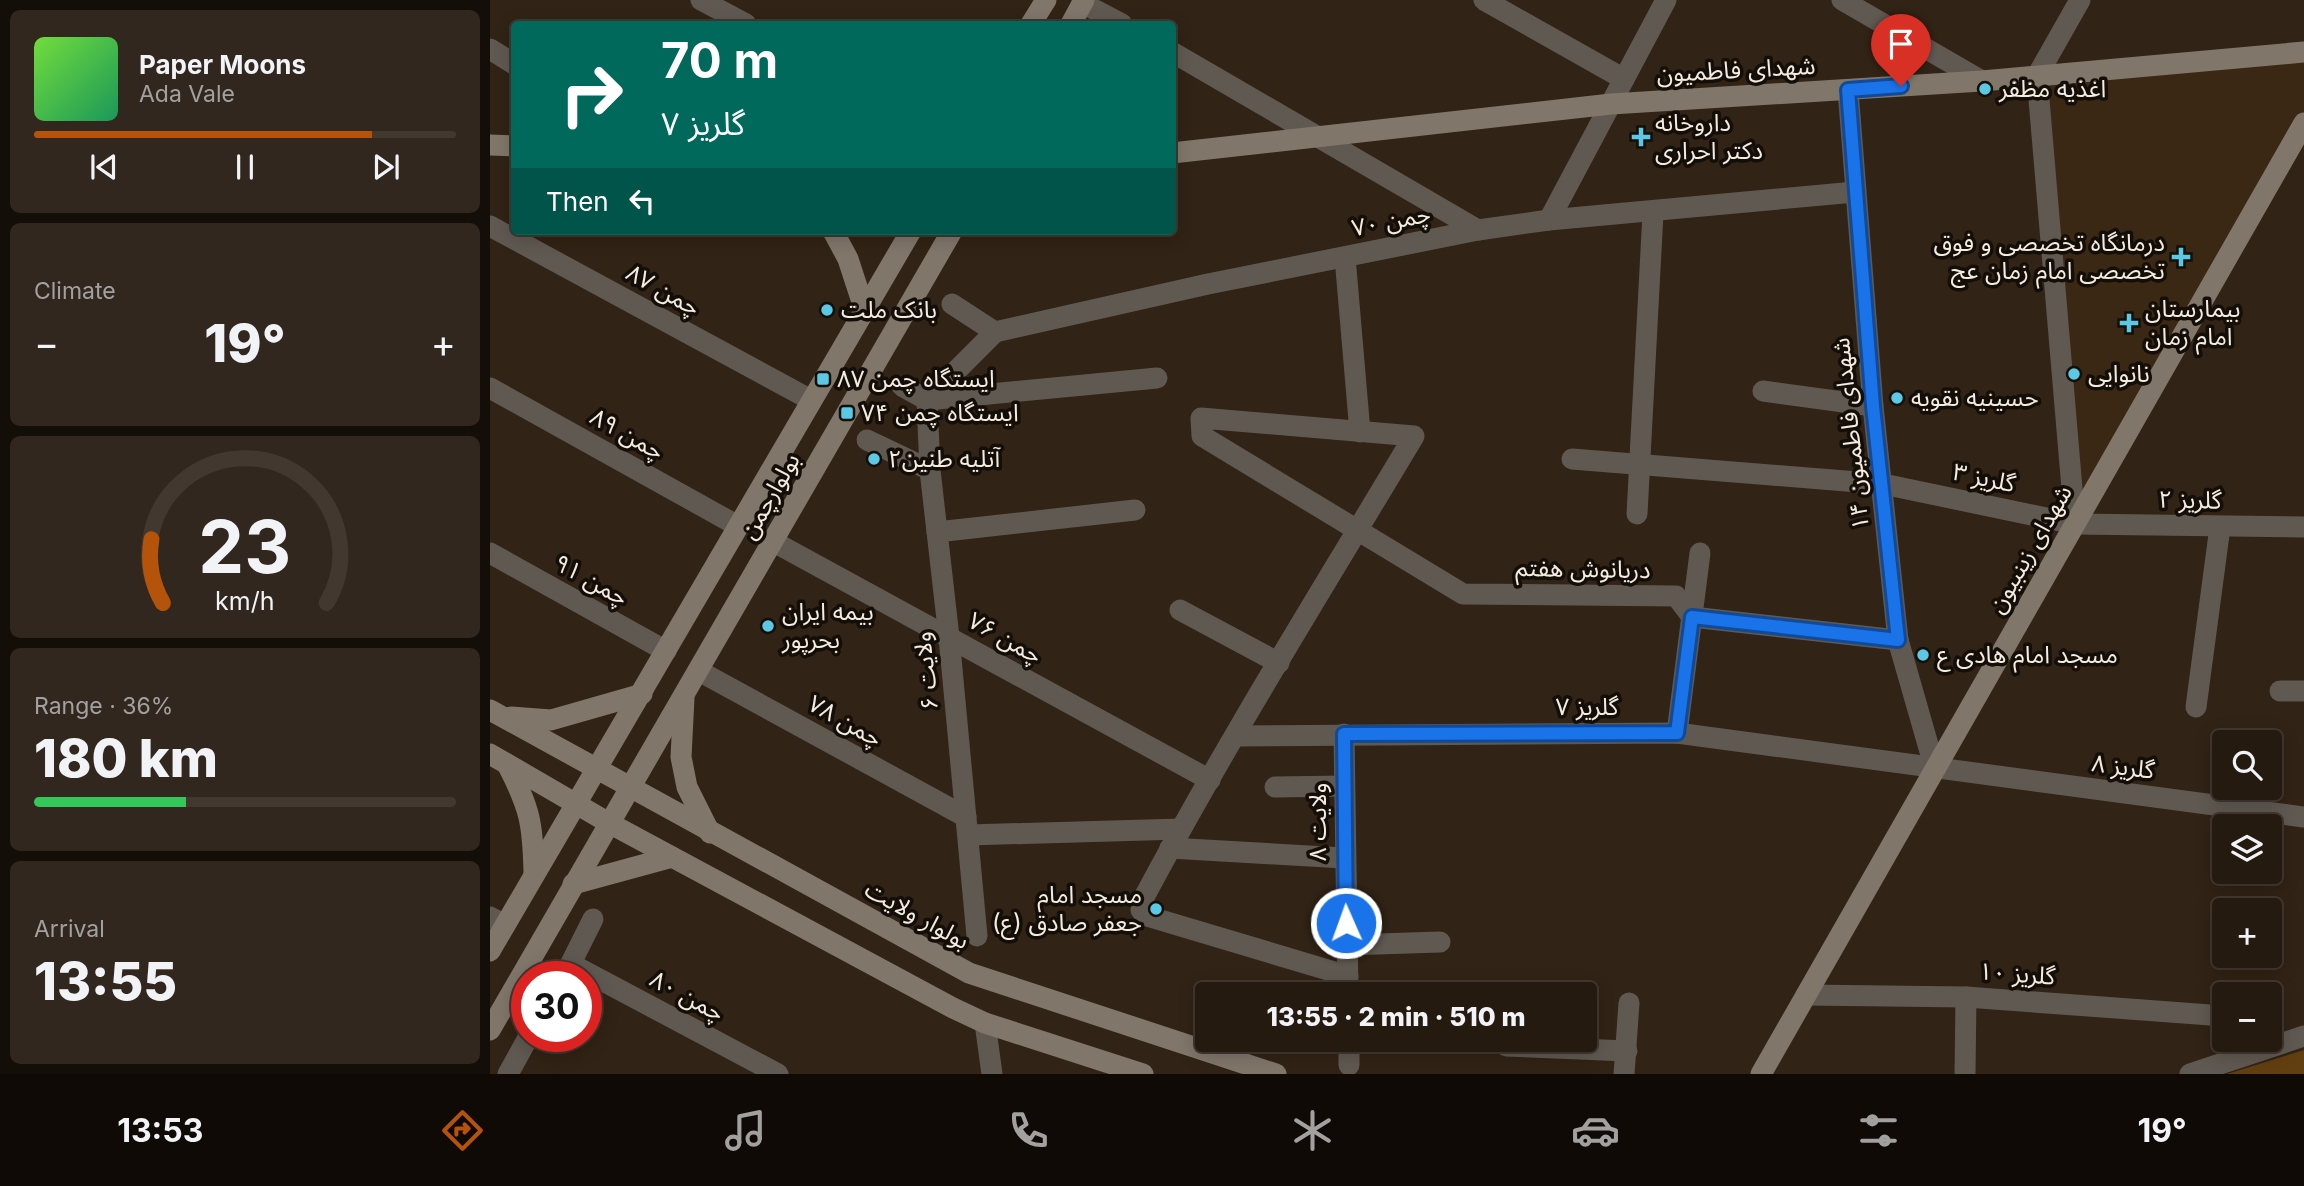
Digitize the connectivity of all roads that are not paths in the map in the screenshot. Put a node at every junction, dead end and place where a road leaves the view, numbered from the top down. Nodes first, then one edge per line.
1 (701, 0) edge
2 (1046, 0) edge
3 (1484, 0) edge
4 (1667, 0) edge
5 (1842, 0) edge
6 (2080, 0) edge
7 (1081, 1) edge
8 (740, 21) edge
9 (1033, 21) edge
10 (1072, 21) edge
11 (1117, 21) edge
12 (490, 50) edge
13 (2304, 52) edge
14 (1176, 54) edge
15 (511, 62) edge
16 (2037, 76) junction
17 (1624, 79) junction
18 (1982, 81) junction
19 (1848, 90) junction
20 (1611, 104) junction
21 (2304, 123) edge
22 (1316, 138) junction
23 (490, 145) edge
24 (511, 146) edge
25 (1176, 153) edge
26 (1855, 192) junction
27 (1653, 213) junction
28 (1549, 220) junction
29 (490, 226) edge
30 (1478, 230) junction
31 (835, 235) edge
32 (909, 235) edge
33 (950, 235) edge
34 (1345, 257) junction
35 (952, 304) dead end
36 (864, 309) junction
37 (995, 332) junction
38 (1157, 379) dead end
39 (902, 386) dead end
40 (490, 388) edge
41 (1763, 391) dead end
42 (811, 400) junction
43 (927, 400) junction
44 (1873, 406) junction
45 (1360, 432) junction
46 (867, 440) dead end
47 (1572, 459) dead end
48 (1640, 465) junction
49 (930, 470) junction
50 (1883, 484) junction
51 (1135, 510) dead end
52 (1637, 514) dead end
53 (2075, 524) junction
54 (738, 526) junction
55 (2220, 527) junction
56 (2304, 527) edge
57 (1357, 531) junction
58 (937, 532) junction
59 (774, 542) junction
60 (490, 553) edge
61 (1700, 553) dead end
62 (1180, 610) dead end
63 (1692, 617) junction
64 (949, 637) junction
65 (1898, 640) junction
66 (666, 652) junction
67 (1279, 663) junction
68 (699, 671) junction
69 (2280, 691) dead end
70 (2304, 691) edge
71 (642, 694) junction
72 (685, 694) junction
73 (2196, 707) dead end
74 (496, 713) edge
75 (1677, 733) junction
76 (1344, 734) junction
77 (1236, 736) junction
78 (499, 759) edge
79 (598, 768) junction
80 (1935, 769) junction
81 (1210, 780) junction
82 (631, 786) junction
83 (1275, 786) dead end
84 (1344, 786) junction
85 (575, 803) junction
86 (2304, 817) edge
87 (609, 823) junction
88 (967, 826) junction
89 (1181, 829) junction
90 (710, 833) junction
91 (1170, 848) junction
92 (671, 857) junction
93 (1344, 858) junction
94 (534, 875) junction
95 (573, 884) junction
96 (593, 919) dead end
97 (497, 921) edge
98 (977, 936) dead end
99 (1440, 942) dead end
100 (1347, 945) junction
101 (490, 951) edge
102 (572, 961) edge
103 (1339, 982) edge
104 (1348, 982) edge
105 (602, 987) edge
106 (1806, 995) junction
107 (1966, 997) junction
108 (1629, 1003) dead end
109 (2212, 1015) edge
110 (985, 1023) junction
111 (490, 1030) edge
112 (2282, 1032) edge
113 (2299, 1038) edge
114 (1597, 1050) edge
115 (1626, 1051) junction
116 (520, 1052) edge
117 (1349, 1052) edge
118 (1349, 1065) dead end
119 (508, 1074) edge
120 (778, 1074) edge
121 (992, 1074) edge
122 (1143, 1074) edge
123 (1276, 1074) edge
124 (1624, 1074) edge
125 (1761, 1074) edge
126 (1965, 1074) edge
127 (2190, 1074) edge

1 - 8 street
2 - 9 main road
3 - 17 street
4 - 17 street
5 - 18 street
6 - 16 street
7 - 10 main road
7 - 11 street
12 - 15 street
13 - 16 main road, شهدای فاطمیون
14 - 22 street
16 - 18 main road, شهدای فاطمیون
16 - 53 street
17 - 20 street
18 - 19 main road, شهدای فاطمیون
19 - 20 main road, شهدای فاطمیون
19 - 26 street, شهدای فاطمیون ۱۴
20 - 22 main road, شهدای فاطمیون
20 - 28 street
21 - 53 main road, شهدای زینبیون
22 - 25 main road, شهدای فاطمیون
22 - 30 street
23 - 24 main road
26 - 27 street, چمن ۷۰
26 - 44 street, شهدای فاطمیون ۱۴
27 - 28 street, چمن ۷۰
27 - 48 street
28 - 30 street, چمن ۷۰
29 - 42 street, چمن ۸۷
30 - 34 street, چمن ۷۰
31 - 36 main road
32 - 36 main road, بولوارچمن
33 - 59 main road, بولوارچمن
34 - 37 street, چمن ۷۰
34 - 45 street
35 - 37 street
36 - 42 main road, بولوارچمن
37 - 43 street
38 - 43 street
39 - 43 street
40 - 54 street, چمن ۸۹
41 - 44 street
42 - 54 main road, بولوارچمن
43 - 49 street, ولایت ۶
44 - 50 street, شهدای فاطمیون ۱۴
45 - 57 street
45 - 57 street
46 - 49 street
47 - 48 street, گلریز ۳
48 - 50 street, گلریز ۳
48 - 52 street
49 - 58 street, ولایت ۶
50 - 53 street, گلریز ۳
50 - 65 street, شهدای فاطمیون ۱۴
51 - 58 street
53 - 55 street, گلریز ۲
53 - 80 main road, شهدای زینبیون
54 - 66 main road, بولوارچمن
55 - 56 street, گلریز ۲
55 - 73 street
57 - 63 street, دریانوش هفتم
57 - 67 street
58 - 64 street, ولایت ۶
59 - 64 street, چمن ۷۶
59 - 68 main road, بولوارچمن
60 - 66 street, چمن ۹۱
61 - 63 street
62 - 67 street
63 - 65 street
63 - 75 street
64 - 81 street, چمن ۷۶
64 - 88 street, ولایت ۶
65 - 80 street, شهدای فاطمیون ۱۴
66 - 71 main road, بولوارچمن
67 - 77 street
68 - 72 main road, بولوارچمن
68 - 88 street, چمن ۷۸
69 - 70 street
71 - 74 main road
71 - 79 main road, بولوارچمن
72 - 82 main road, بولوارچمن
72 - 90 main road
74 - 79 main road
75 - 76 street, گلریز ۷
75 - 80 street, گلریز ۷
76 - 77 street, گلریز ۷
76 - 84 street, ولایت ۸
77 - 81 street
78 - 85 main road
78 - 94 main road
79 - 82 main road, بولوار ولایت
79 - 85 main road, بولوارچمن
80 - 86 street, گلریز ۸
80 - 106 main road, شهدای زینبیون
81 - 89 street
82 - 87 main road, بولوارچمن
82 - 90 main road, بولوار ولایت
83 - 84 street
84 - 93 street, ولایت ۸
85 - 87 main road
85 - 94 main road
87 - 92 main road
87 - 95 main road
88 - 89 street
88 - 98 street, ولایت ۶
89 - 91 street
90 - 123 main road, بولوار ولایت
91 - 93 street
91 - 103 street
92 - 95 main road
92 - 110 main road
93 - 100 street, ولایت ۸
94 - 97 main road
95 - 111 main road
96 - 102 street
97 - 101 main road
99 - 100 street
100 - 104 street, ولایت ۸
105 - 120 street, چمن ۸۰
106 - 107 street, گلریز ۱۰
106 - 125 main road, شهدای زینبیون
107 - 109 street, گلریز ۱۰
107 - 126 street
108 - 115 street
110 - 121 street
110 - 122 main road
112 - 113 street
113 - 127 street
114 - 115 street
115 - 124 street
116 - 119 street
117 - 118 street

